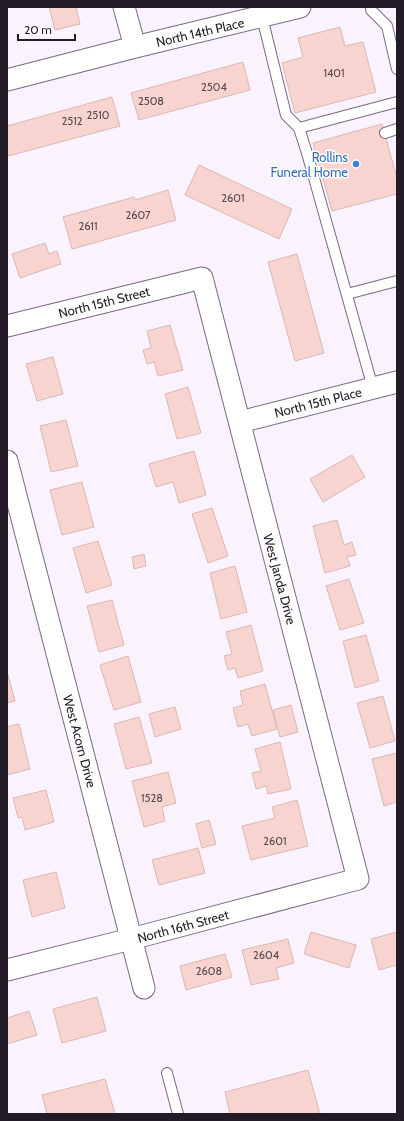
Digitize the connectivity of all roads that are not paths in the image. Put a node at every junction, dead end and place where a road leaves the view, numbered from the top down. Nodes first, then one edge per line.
1 (124, 7) edge
2 (300, 7) edge
3 (371, 7) edge
4 (262, 17) junction
5 (135, 47) junction
6 (397, 69) edge
7 (7, 80) edge
8 (397, 102) edge
9 (299, 128) junction
10 (397, 129) edge
11 (385, 133) dead end
12 (202, 278) joint
13 (397, 281) edge
14 (347, 294) junction
15 (7, 326) edge
16 (397, 382) edge
17 (373, 388) junction
18 (240, 422) junction
19 (7, 461) edge
20 (358, 879) joint
21 (131, 939) junction
22 (7, 970) edge
23 (144, 988) dead end
24 (167, 1073) dead end
25 (178, 1114) edge

1 - 5 street
2 - 4 street, North 14th Place
3 - 6 lane
4 - 5 street, North 14th Place
4 - 9 lane
5 - 7 street, North 14th Place
8 - 9 lane
9 - 14 lane
10 - 11 lane
12 - 15 street, North 15th Street
12 - 18 street, West Janda Drive
13 - 14 lane
14 - 17 lane
16 - 17 street, North 15th Place
17 - 18 street, North 15th Place
18 - 20 street, West Janda Drive
19 - 21 street, West Acorn Drive
20 - 21 street, North 16th Street
21 - 22 street, North 16th Street
21 - 23 street, West Acorn Drive
24 - 25 lane

